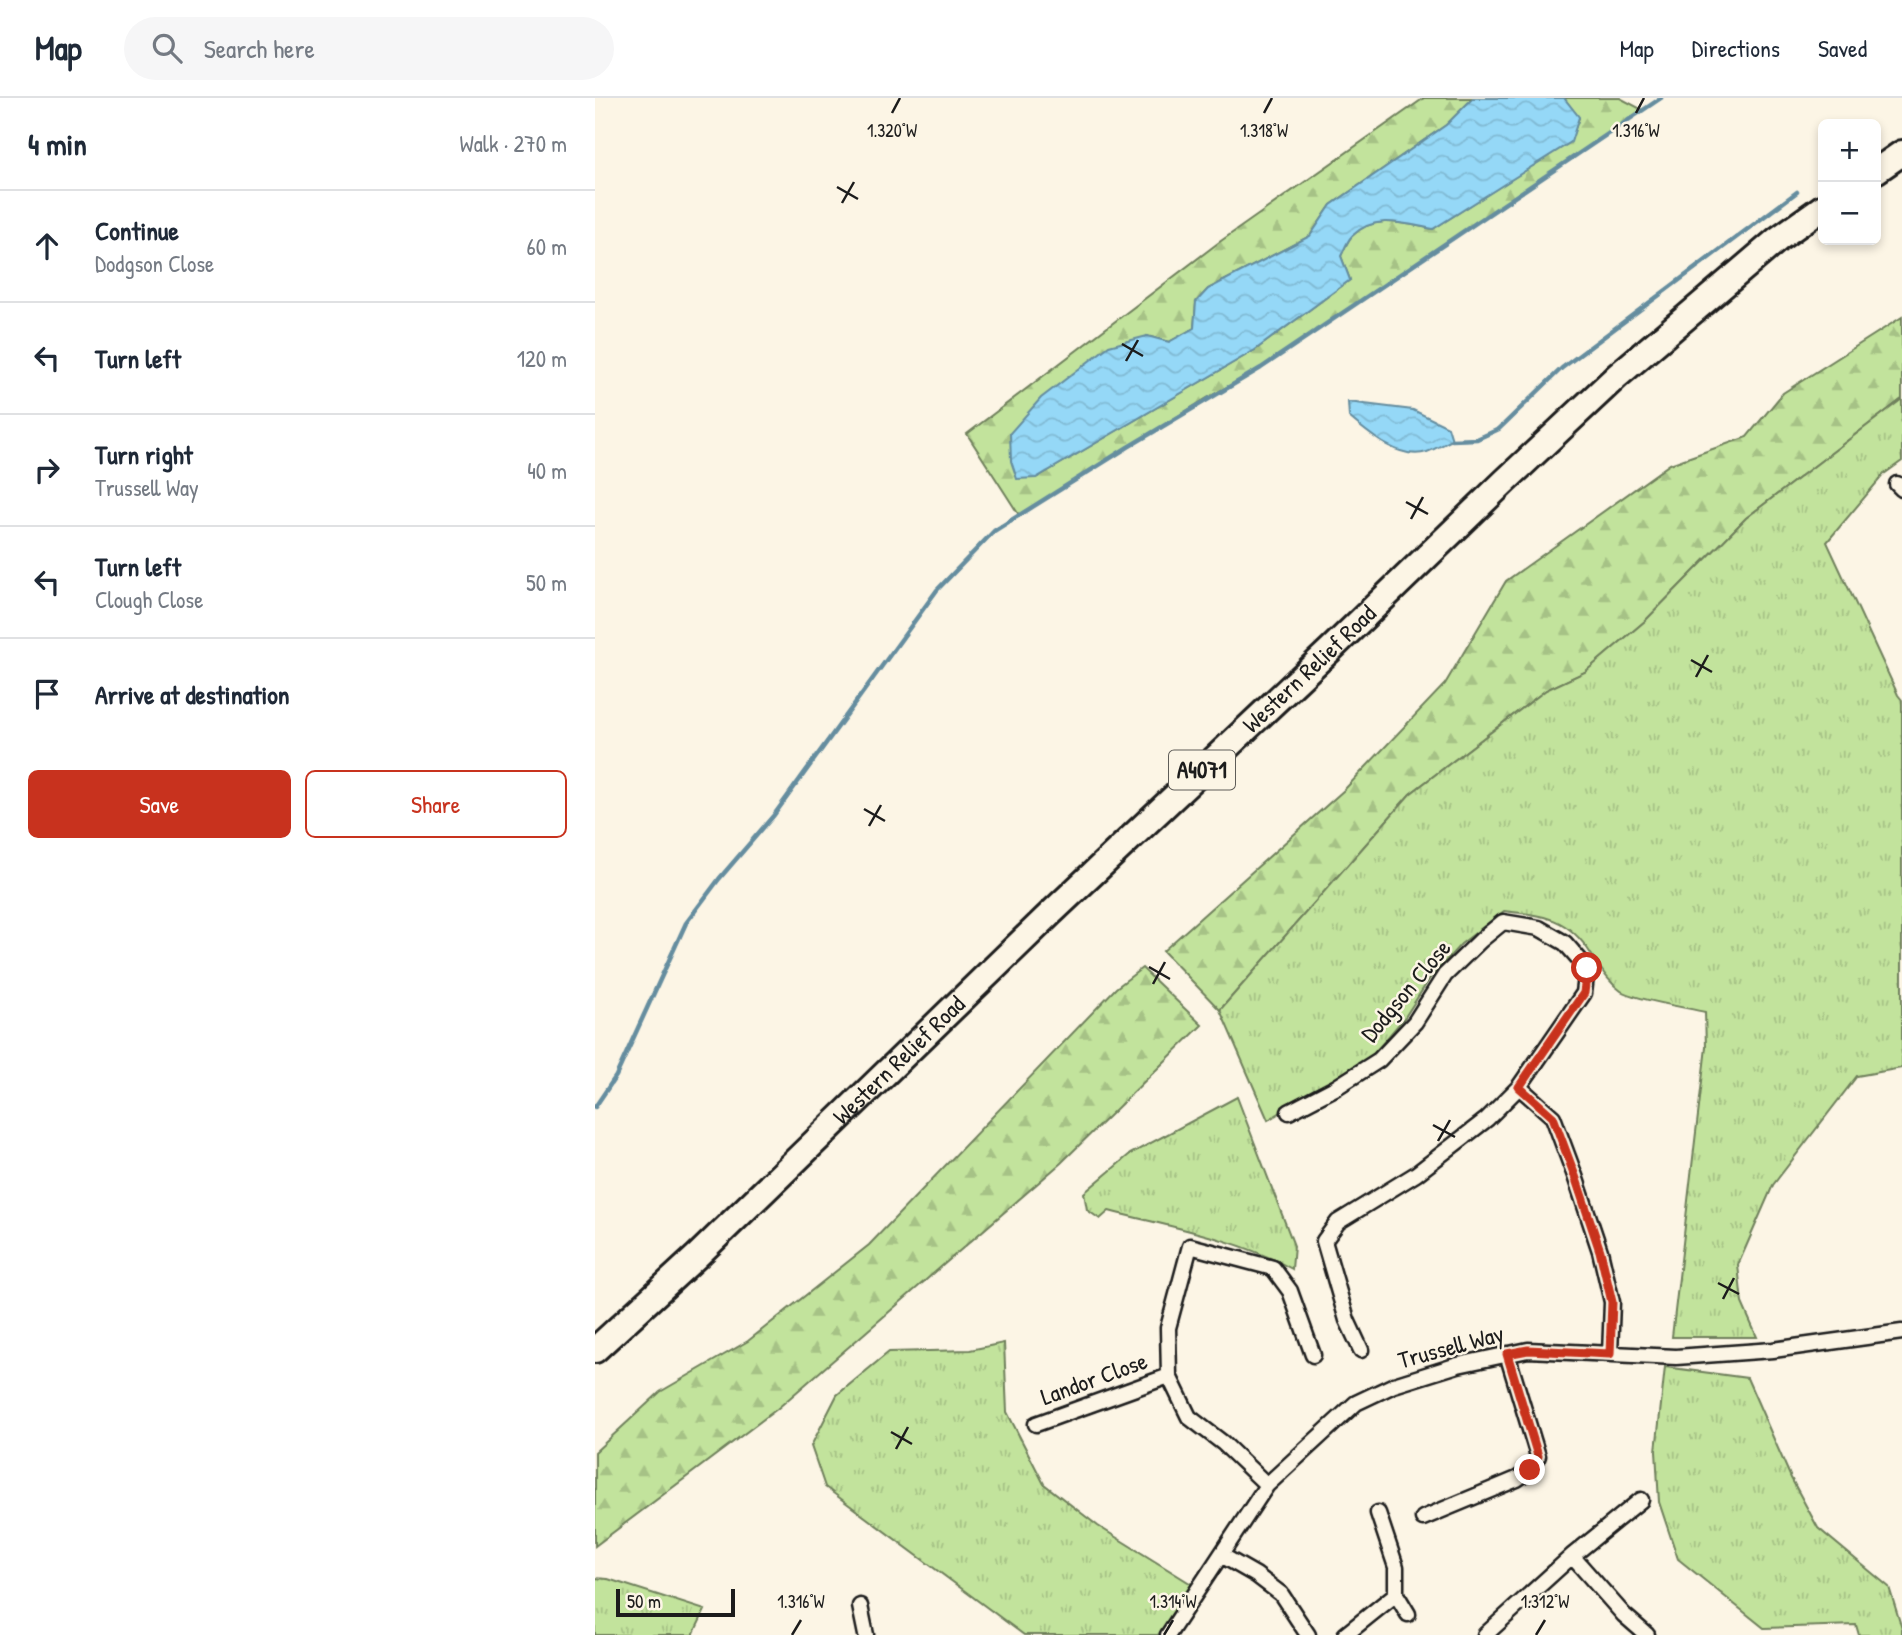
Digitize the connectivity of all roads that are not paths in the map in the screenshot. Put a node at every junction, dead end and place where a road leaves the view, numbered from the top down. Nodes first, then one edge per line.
1 (1902, 153) edge
2 (1881, 168) edge
3 (1818, 211) edge
4 (1519, 1087) junction
5 (1289, 1112) dead end
6 (1902, 1332) edge
7 (595, 1350) edge
8 (1361, 1350) dead end
9 (1507, 1354) junction
10 (1610, 1354) junction
11 (1313, 1355) dead end
12 (1168, 1376) junction
13 (1036, 1424) dead end
14 (1267, 1485) junction
15 (1641, 1500) dead end
16 (1378, 1513) dead end
17 (1423, 1518) dead end
18 (1221, 1555) junction
19 (1572, 1556) junction
20 (1396, 1594) junction
21 (860, 1606) dead end
22 (1408, 1614) dead end
23 (866, 1635) edge
24 (1168, 1635) edge
25 (1308, 1635) edge
26 (1345, 1635) edge
27 (1485, 1635) edge
28 (1647, 1635) edge

1 - 2 highway
3 - 7 highway, Western Relief Road / A4071
4 - 5 street, Dodgson Close
4 - 8 street, Dodgson Close
4 - 10 street
6 - 10 street, Trussell Way
9 - 10 street, Trussell Way
9 - 14 street, Trussell Way
9 - 17 street
11 - 12 street
12 - 13 street, Landor Close
12 - 14 street
14 - 18 street, Trussell Way
15 - 19 street
16 - 20 street
18 - 24 street, Trussell Way
18 - 25 street
19 - 27 street
19 - 28 street
20 - 22 street
20 - 26 street
21 - 23 street

